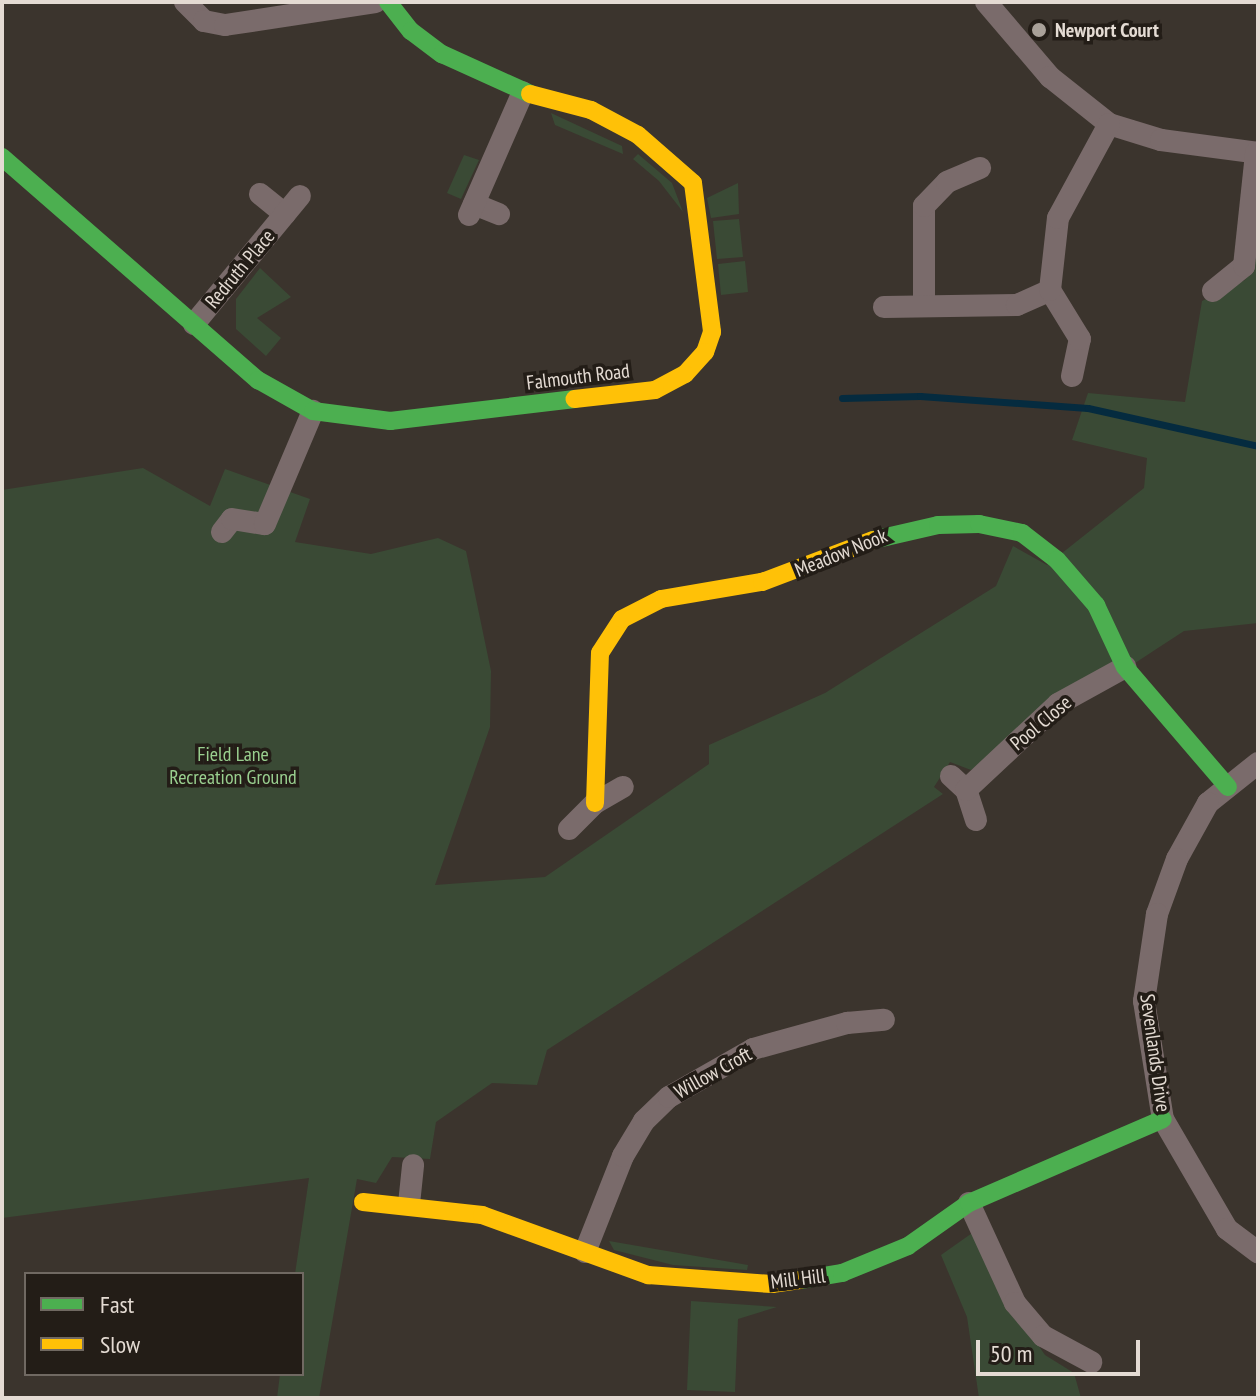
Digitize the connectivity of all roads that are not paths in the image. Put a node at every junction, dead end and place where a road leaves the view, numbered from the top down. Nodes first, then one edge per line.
1 (185, 2) edge
2 (375, 2) edge
3 (388, 2) edge
4 (986, 2) edge
5 (523, 92) junction
6 (1109, 124) junction
7 (1257, 153) edge
8 (2, 157) edge
9 (980, 168) dead end
10 (260, 194) dead end
11 (300, 196) dead end
12 (285, 214) junction
13 (499, 214) dead end
14 (1050, 290) junction
15 (1213, 291) dead end
16 (924, 306) junction
17 (884, 307) dead end
18 (194, 324) junction
19 (1072, 376) dead end
20 (313, 411) junction
21 (222, 532) dead end
22 (1125, 667) junction
23 (1258, 763) edge
24 (623, 787) dead end
25 (1228, 787) junction
26 (595, 803) junction
27 (976, 820) dead end
28 (569, 829) dead end
29 (884, 1020) dead end
30 (1163, 1119) junction
31 (413, 1165) dead end
32 (363, 1202) dead end
33 (969, 1203) junction
34 (409, 1204) junction
35 (585, 1252) junction
36 (1258, 1252) edge
37 (1091, 1362) dead end

1 - 2 street
3 - 5 street, Falmouth Road
4 - 6 street
5 - 13 street
5 - 20 street, Falmouth Road
6 - 7 street
6 - 14 street
7 - 15 street
8 - 18 street, Falmouth Road
9 - 16 street
10 - 12 street, Redruth Place
11 - 12 street, Redruth Place
12 - 18 street, Redruth Place
14 - 16 street
14 - 19 street
16 - 17 street
18 - 20 street, Falmouth Road
20 - 21 street
22 - 25 street, Meadow Nook
22 - 26 street, Meadow Nook
22 - 27 street, Pool Close
23 - 25 street, Sevenlands Drive
24 - 26 street
25 - 30 street, Sevenlands Drive
26 - 28 street
29 - 35 street, Willow Croft
30 - 33 street, Mill Hill
30 - 36 street, Sevenlands Drive
31 - 34 street
32 - 34 street, Mill Hill
33 - 35 street, Mill Hill
33 - 37 street
34 - 35 street, Mill Hill

